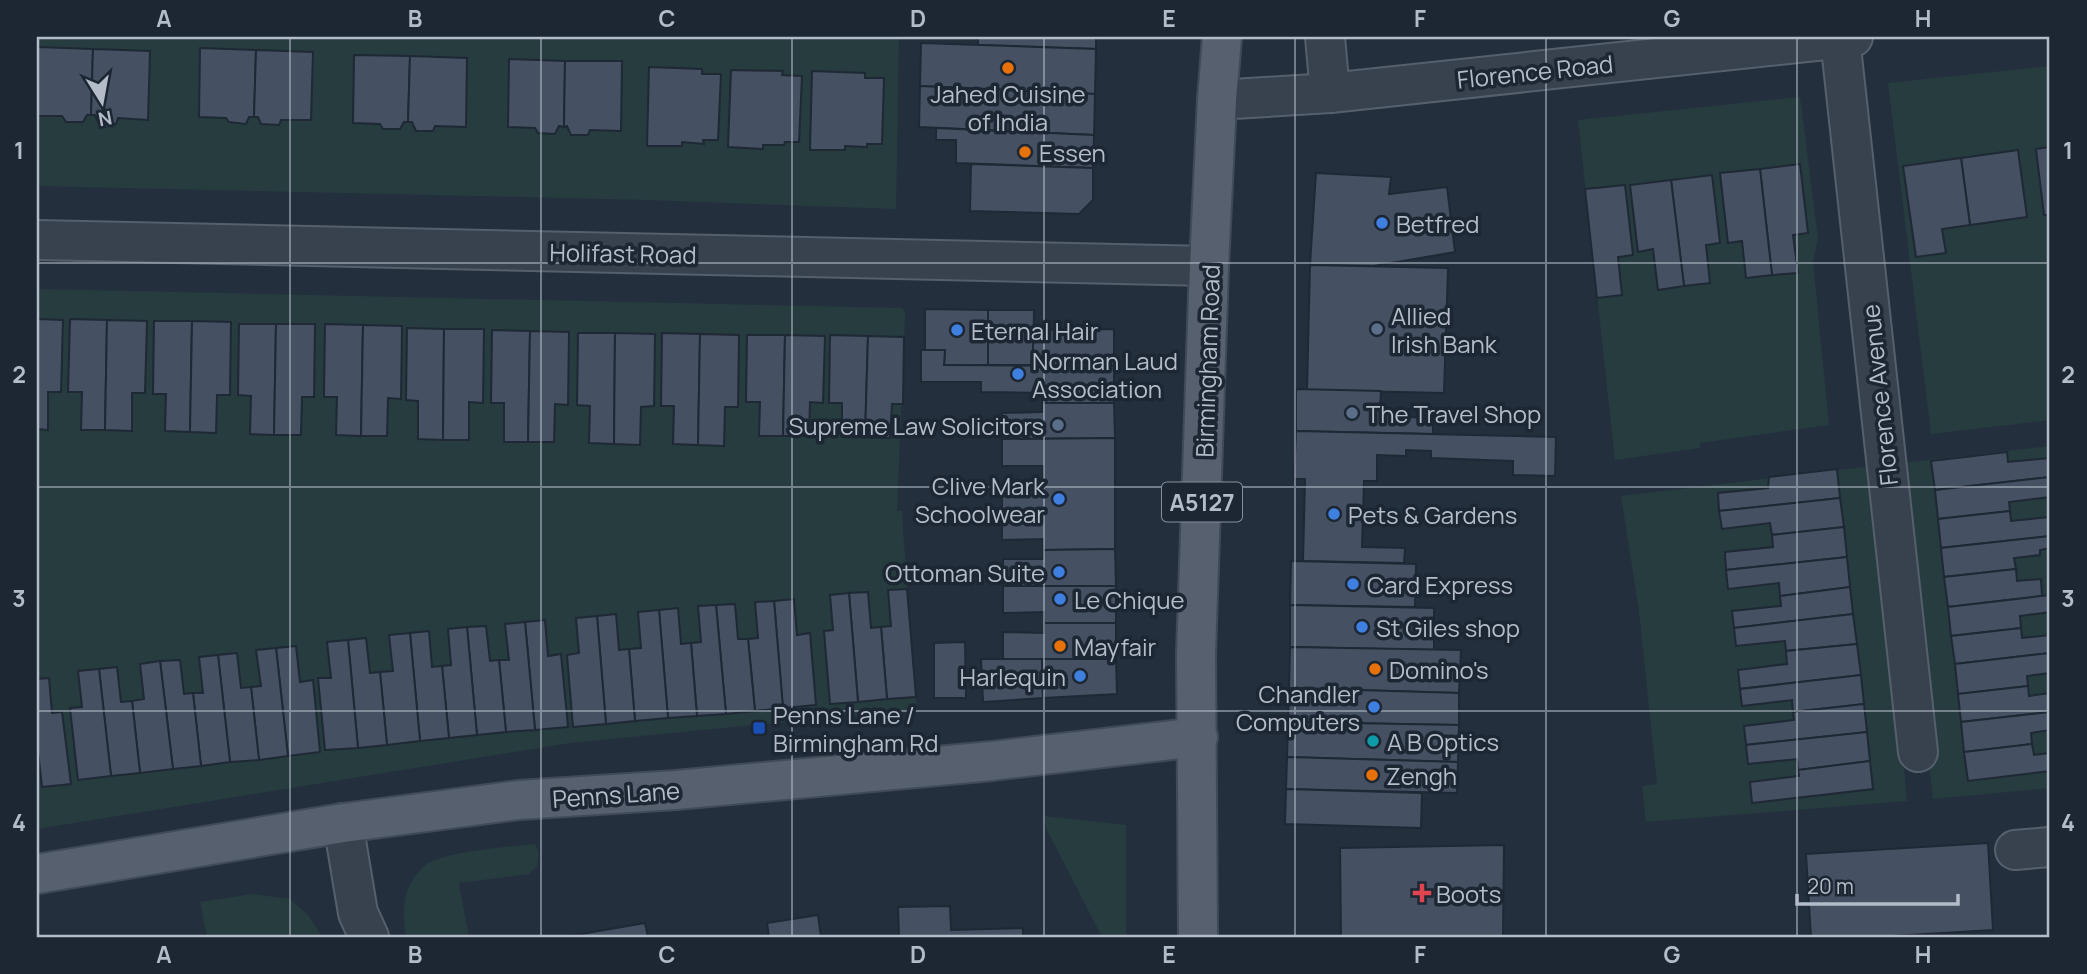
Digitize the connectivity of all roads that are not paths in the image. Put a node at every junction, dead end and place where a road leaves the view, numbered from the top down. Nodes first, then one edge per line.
1 (1222, 37) edge
2 (1325, 37) edge
3 (1847, 38) edge
4 (1331, 93) junction
5 (1217, 100) junction
6 (37, 240) edge
7 (1209, 266) junction
8 (1198, 737) junction
9 (1917, 752) dead end
10 (343, 823) junction
11 (37, 874) edge
12 (369, 937) edge
13 (1198, 937) edge

1 - 5 main road, Birmingham Road / A5127
2 - 4 street
3 - 4 street, Florence Road
3 - 9 street, Florence Avenue
4 - 5 street, Florence Road
5 - 7 main road, Birmingham Road / A5127
6 - 7 street, Holifast Road
7 - 8 main road, Birmingham Road / A5127
8 - 10 main road, Penns Lane
8 - 13 main road, Birmingham Road / A5127
10 - 11 main road, Penns Lane
10 - 12 street

